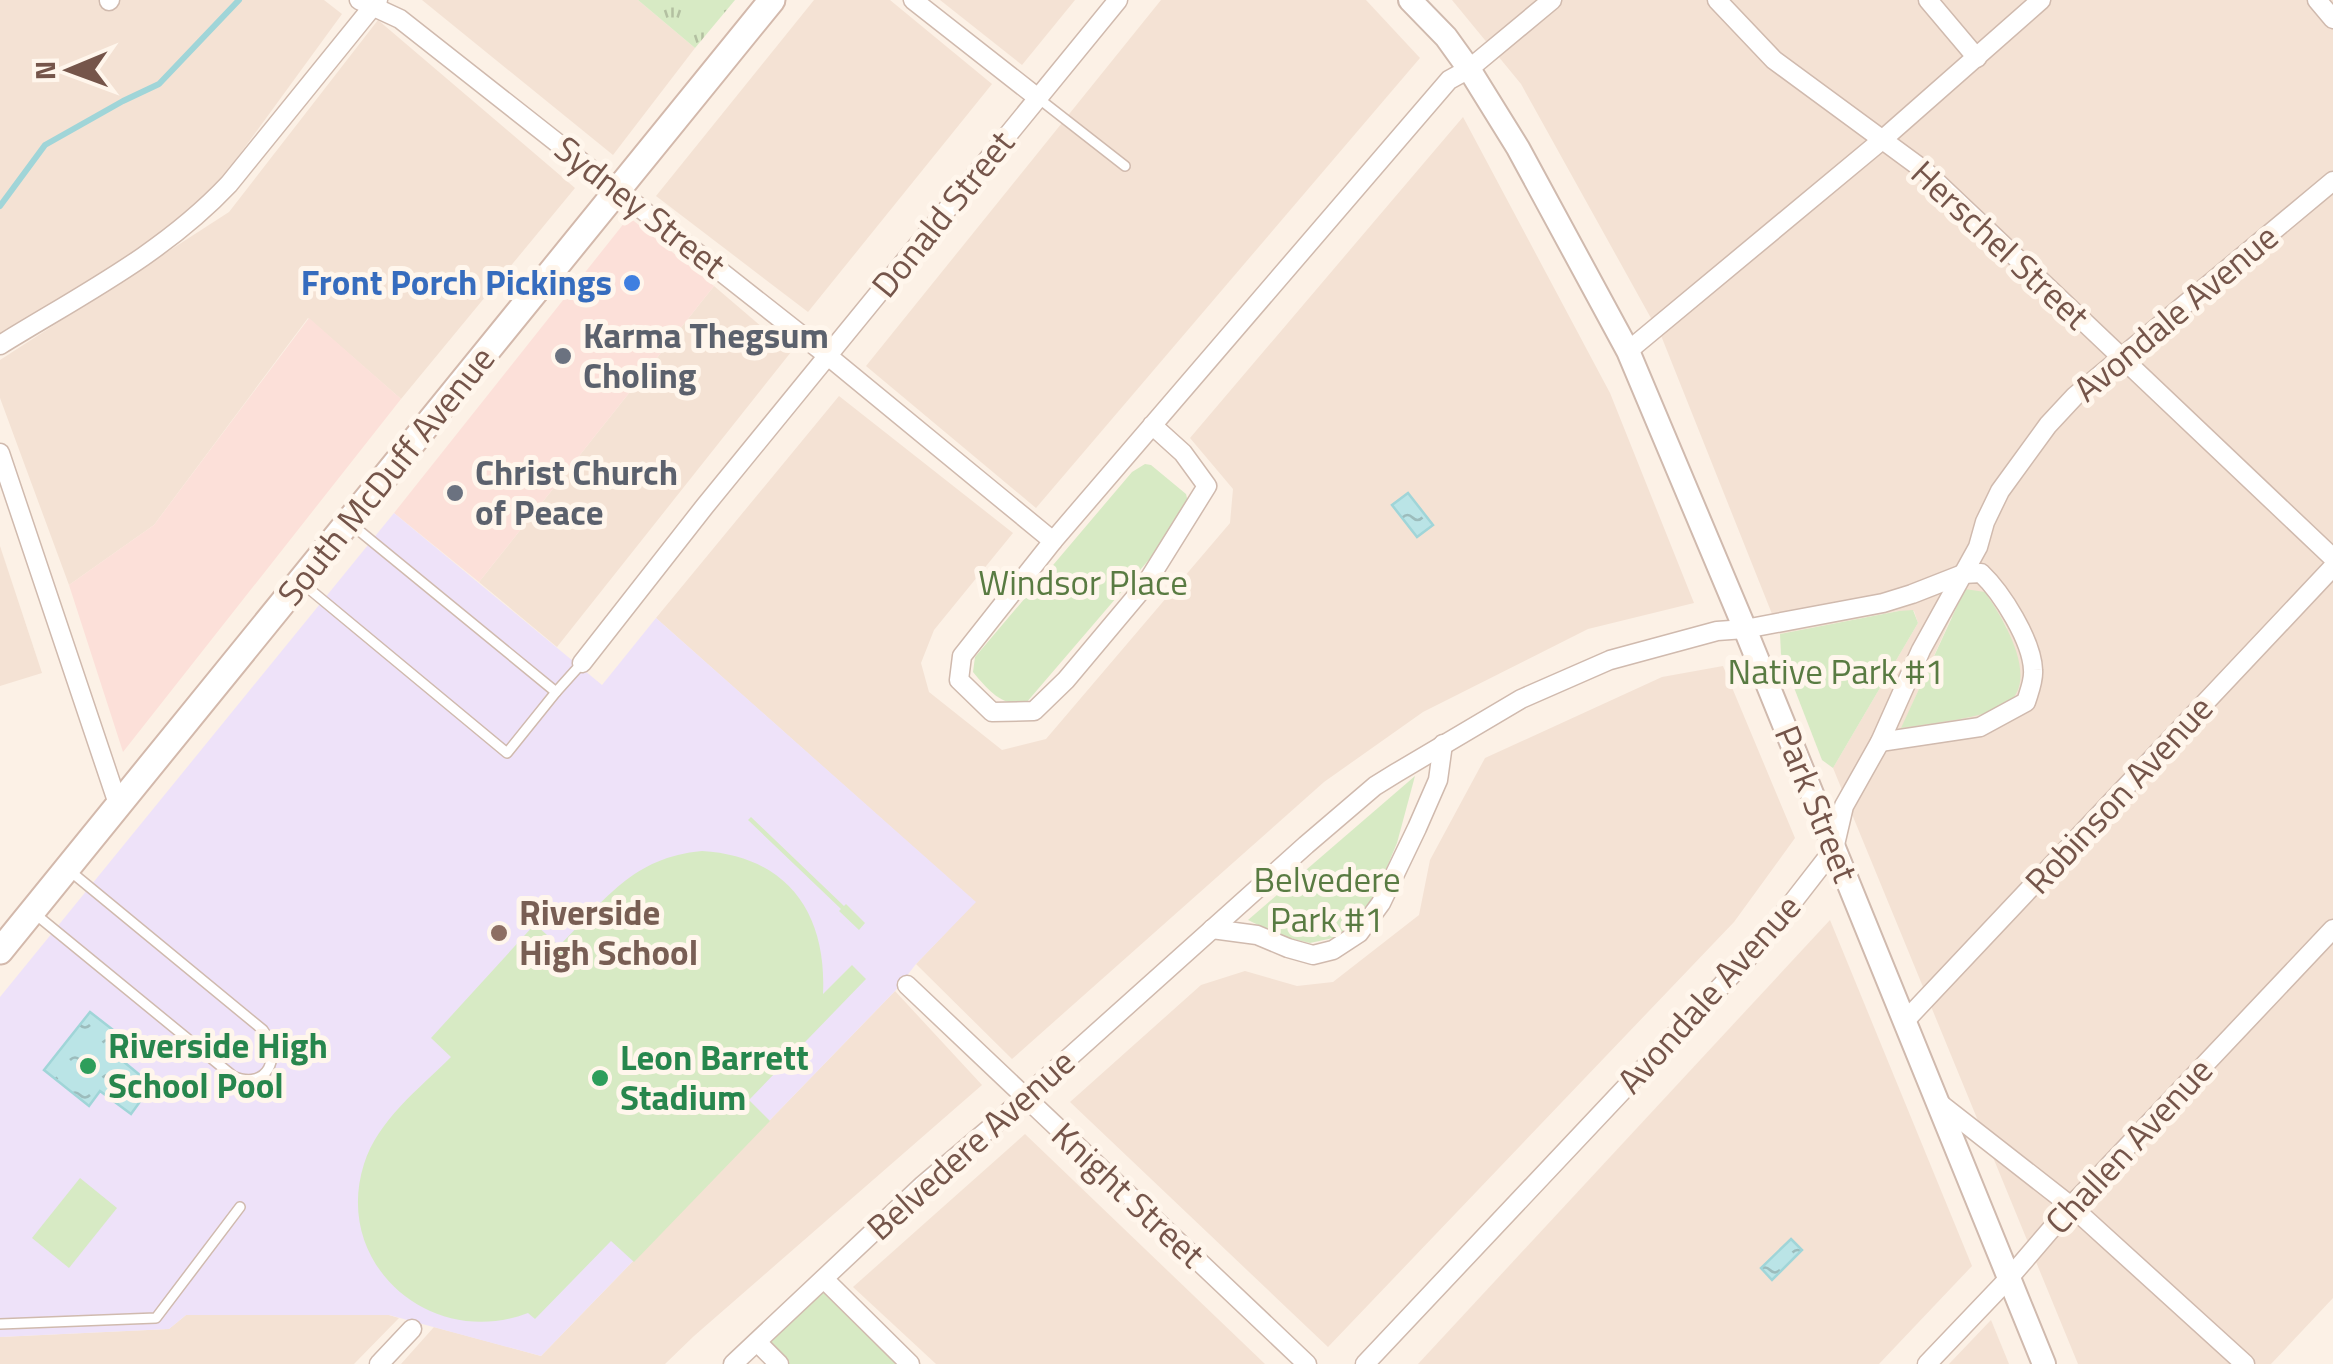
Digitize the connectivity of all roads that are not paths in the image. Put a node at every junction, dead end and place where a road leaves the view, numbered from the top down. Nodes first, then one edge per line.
1 (772, 0) edge
2 (913, 0) edge
3 (1118, 0) edge
4 (1410, 0) edge
5 (1552, 0) edge
6 (1717, 0) edge
7 (1928, 0) edge
8 (2041, 0) edge
9 (2317, 0) edge
10 (370, 2) edge
11 (2333, 20) edge
12 (1977, 58) junction
13 (1469, 69) junction
14 (1038, 98) junction
15 (1882, 140) junction
16 (1125, 166) dead end
17 (2333, 182) edge
18 (619, 190) junction
19 (0, 345) edge
20 (1628, 350) junction
21 (828, 356) junction
22 (2120, 358) junction
23 (1152, 425) junction
24 (0, 453) edge
25 (349, 522) junction
26 (1054, 541) junction
27 (2333, 558) edge
28 (2333, 568) edge
29 (1963, 574) junction
30 (300, 582) junction
31 (1745, 629) junction
32 (582, 663) joint
33 (556, 692) junction
34 (1880, 742) junction
35 (1443, 744) junction
36 (118, 804) junction
37 (1834, 849) junction
38 (68, 868) junction
39 (32, 911) junction
40 (1212, 929) junction
41 (2333, 930) edge
42 (0, 950) edge
43 (907, 985) dead end
44 (1904, 1022) junction
45 (1024, 1097) junction
46 (1937, 1102) junction
47 (2071, 1206) junction
48 (240, 1207) dead end
49 (2010, 1277) junction
50 (824, 1279) junction
51 (0, 1324) edge
52 (412, 1329) dead end
53 (756, 1342) junction
54 (379, 1364) edge
55 (734, 1364) edge
56 (779, 1364) edge
57 (910, 1364) edge
58 (1307, 1364) edge
59 (1365, 1364) edge
60 (1927, 1364) edge
61 (2044, 1364) edge
62 (2245, 1364) edge

1 - 18 main road, South McDuff Avenue
2 - 14 street
3 - 14 street, Donald Street
4 - 13 street, Park Street
5 - 13 street
6 - 15 street, Herschel Street
7 - 12 street
8 - 12 street
9 - 11 street
10 - 18 street, Sydney Street
10 - 19 street
12 - 15 street
13 - 20 street, Park Street
13 - 23 street
14 - 16 lane
14 - 21 street, Donald Street
15 - 20 street
15 - 22 street, Herschel Street
17 - 22 street, Avondale Avenue
18 - 21 street, Sydney Street
18 - 25 main road, South McDuff Avenue
20 - 31 street, Park Street
21 - 26 street, Sydney Street
21 - 32 street, Donald Street
22 - 27 street, Herschel Street
22 - 29 street, Avondale Avenue
23 - 26 street
23 - 26 street
24 - 36 street
25 - 30 main road, South McDuff Avenue
25 - 33 lane
28 - 44 street, Robinson Avenue
29 - 31 street, Belvedere Avenue
29 - 34 street, Avondale Avenue
29 - 34 street
30 - 33 lane
30 - 36 main road, South McDuff Avenue
31 - 35 street, Belvedere Avenue
31 - 37 street, Park Street
32 - 33 lane
34 - 37 street, Avondale Avenue
35 - 40 street, Belvedere Avenue
35 - 40 street
36 - 38 main road, South McDuff Avenue
37 - 44 street, Park Street
37 - 59 street, Avondale Avenue
38 - 39 main road, South McDuff Avenue
38 - 39 lane
39 - 42 main road, South McDuff Avenue
40 - 45 street, Belvedere Avenue
41 - 47 street, Challen Avenue
43 - 45 street, Knight Street
44 - 46 street, Park Street
45 - 50 street, Belvedere Avenue
45 - 58 street, Knight Street
46 - 47 street
46 - 49 street, Park Street
47 - 49 street, Challen Avenue
47 - 62 street
48 - 51 lane
49 - 60 street, Challen Avenue
49 - 61 street, Park Street
50 - 53 street, Belvedere Avenue
50 - 57 street
52 - 54 street
53 - 55 street, Belvedere Avenue
53 - 56 street

